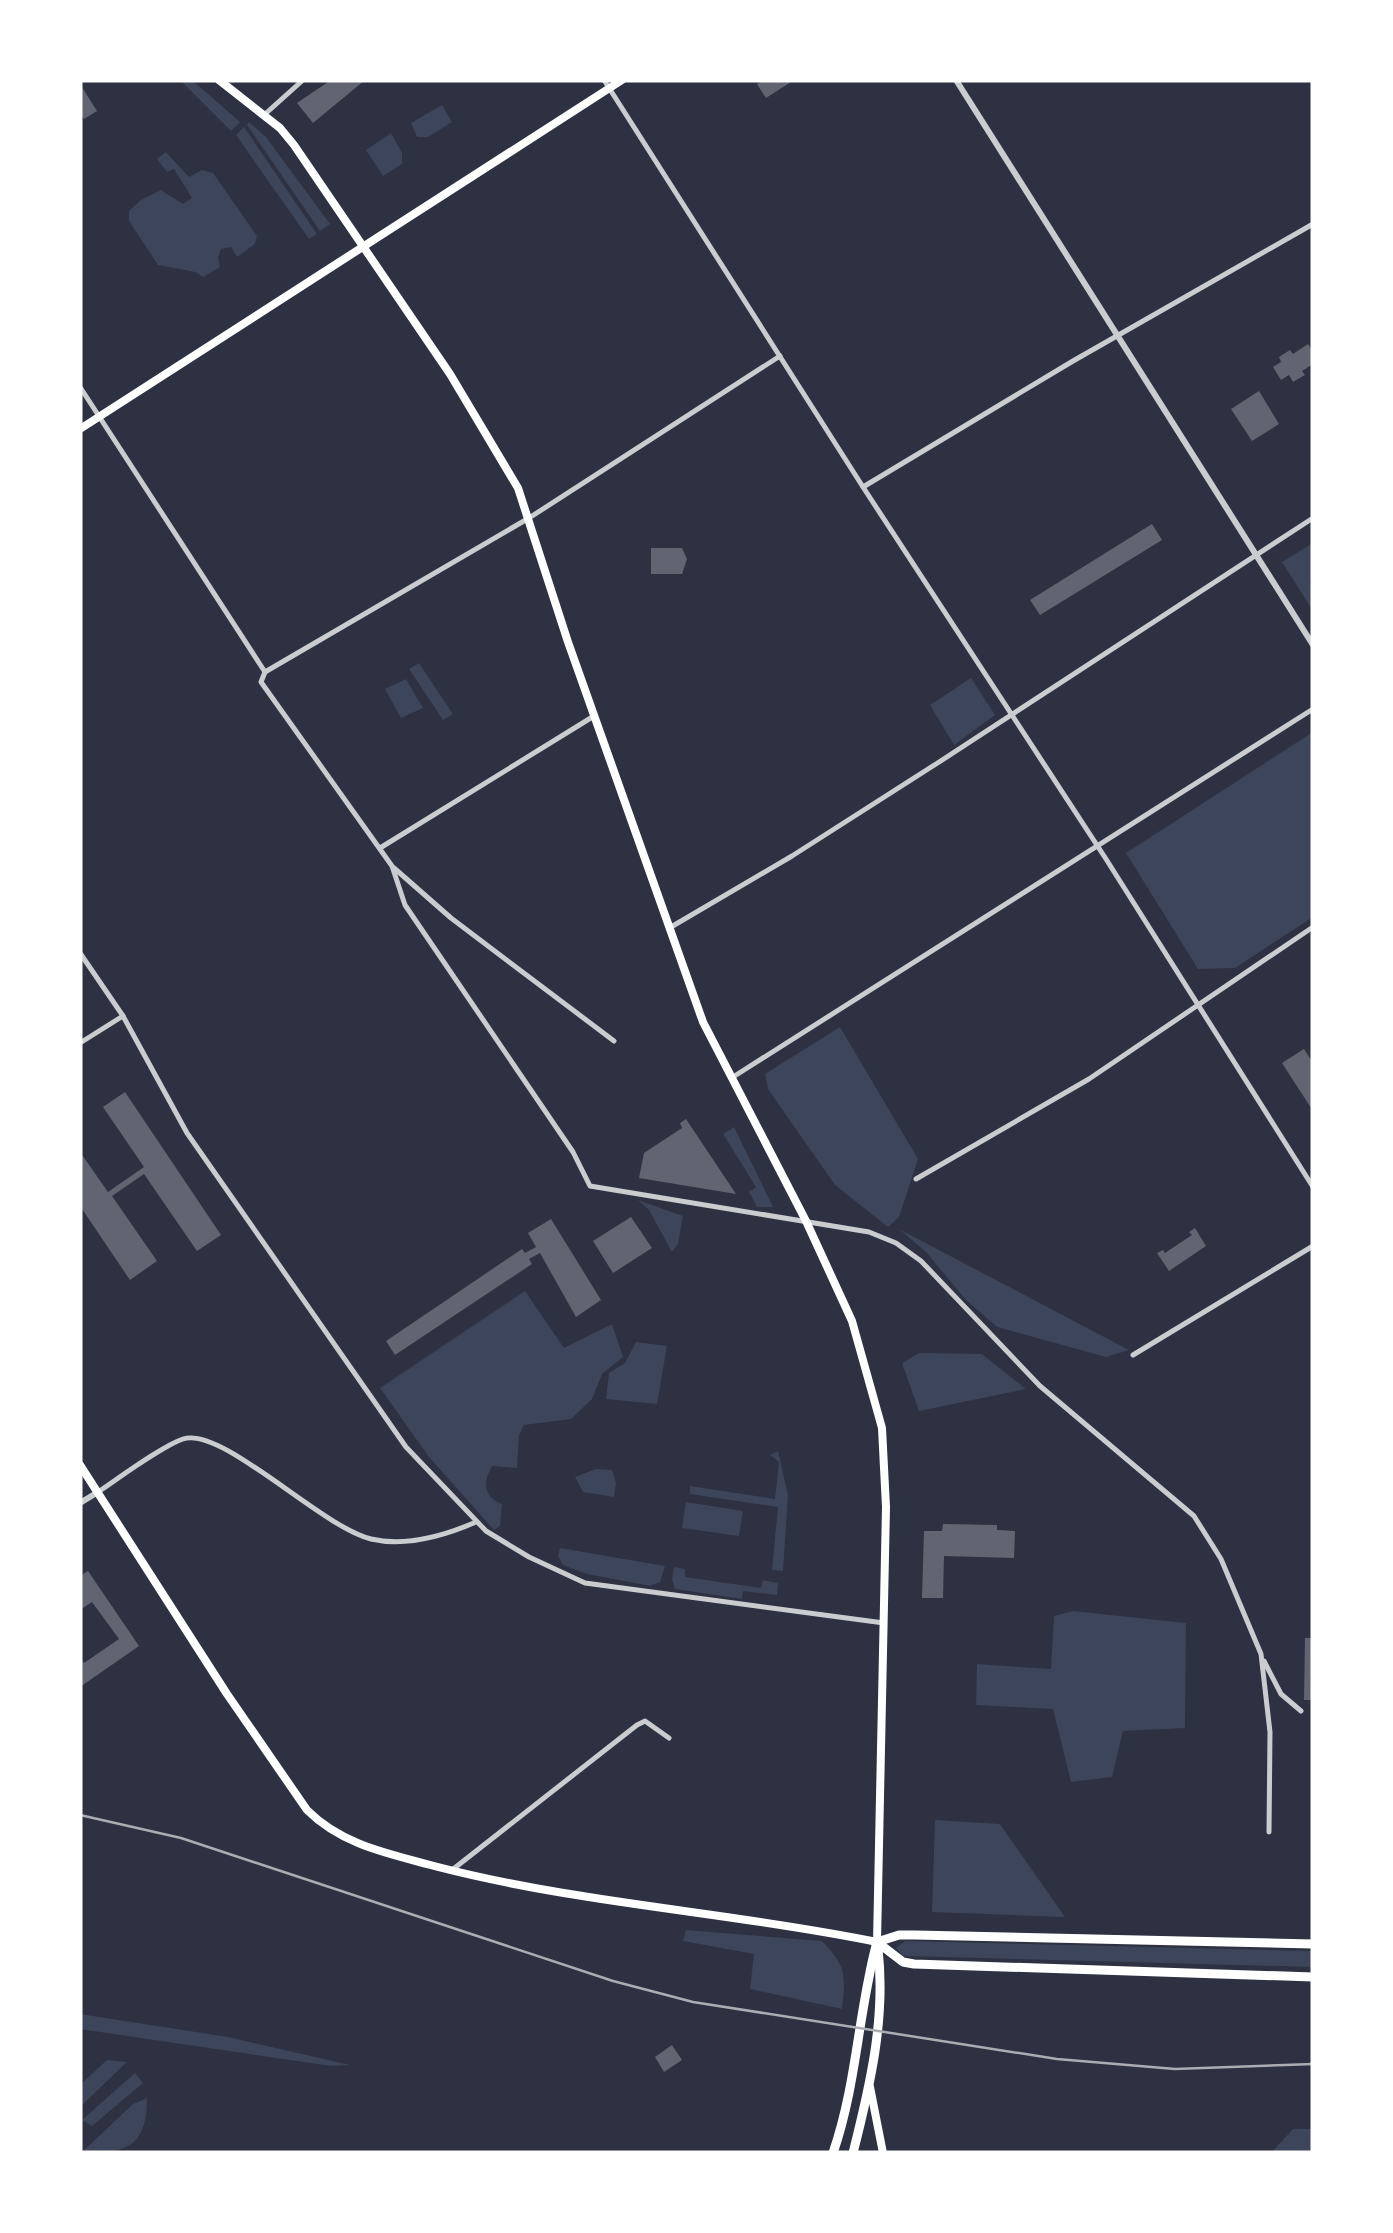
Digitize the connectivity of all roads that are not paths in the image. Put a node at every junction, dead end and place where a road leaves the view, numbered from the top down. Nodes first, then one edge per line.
1 (219, 80) edge
2 (303, 80) edge
3 (622, 80) edge
4 (956, 80) edge
5 (607, 84) edge
6 (264, 115) junction
7 (1313, 224) edge
8 (362, 246) junction
9 (1117, 337) junction
10 (780, 356) junction
11 (80, 387) edge
12 (98, 416) junction
13 (80, 429) edge
14 (864, 487) junction
15 (528, 518) junction
16 (1313, 518) edge
17 (1255, 553) junction
18 (1313, 645) edge
19 (265, 672) junction
20 (1313, 709) edge
21 (1011, 715) junction
22 (596, 716) junction
23 (1099, 847) junction
24 (380, 848) junction
25 (392, 866) junction
26 (1313, 927) edge
27 (668, 928) junction
28 (80, 952) edge
29 (1199, 1006) junction
30 (123, 1016) junction
31 (614, 1041) dead end
32 (80, 1043) edge
33 (732, 1078) junction
34 (916, 1178) dead end
35 (1313, 1187) edge
36 (806, 1221) junction
37 (1313, 1246) edge
38 (1134, 1356) dead end
39 (80, 1465) edge
40 (98, 1492) junction
41 (80, 1503) edge
42 (476, 1522) junction
43 (884, 1623) junction
44 (1261, 1654) junction
45 (1301, 1712) dead end
46 (669, 1738) dead end
47 (1270, 1832) dead end
48 (452, 1870) junction
49 (877, 1942) junction
50 (1313, 1944) edge
51 (1313, 1977) edge
52 (870, 2087) junction
53 (832, 2153) edge
54 (853, 2153) edge
55 (883, 2153) edge

1 - 6 main road
2 - 6 street
3 - 5 main road
4 - 9 street
5 - 8 main road
5 - 10 street
6 - 8 main road
7 - 9 street
8 - 12 main road
8 - 15 main road
9 - 14 street
9 - 17 street
10 - 14 street
10 - 15 street
11 - 12 street
12 - 13 main road
12 - 19 street
14 - 21 street
15 - 19 street
15 - 22 main road
16 - 17 street
17 - 18 street
17 - 21 street
19 - 24 street
20 - 23 street
21 - 23 street
21 - 27 street
22 - 24 street
22 - 27 main road
23 - 29 street
23 - 33 street
24 - 25 street
25 - 31 street
25 - 36 street
26 - 29 street
27 - 33 main road
28 - 30 street
29 - 34 street
29 - 35 street
30 - 32 street
30 - 42 street
33 - 36 main road
36 - 43 main road
36 - 44 street
37 - 38 street
39 - 40 main road
40 - 41 street
40 - 42 street
40 - 48 main road
42 - 43 street
43 - 49 main road
44 - 45 street
44 - 47 street
46 - 48 street
48 - 49 main road
49 - 50 main road
49 - 51 main road
49 - 52 main road
49 - 53 main road
52 - 54 main road
52 - 55 main road

